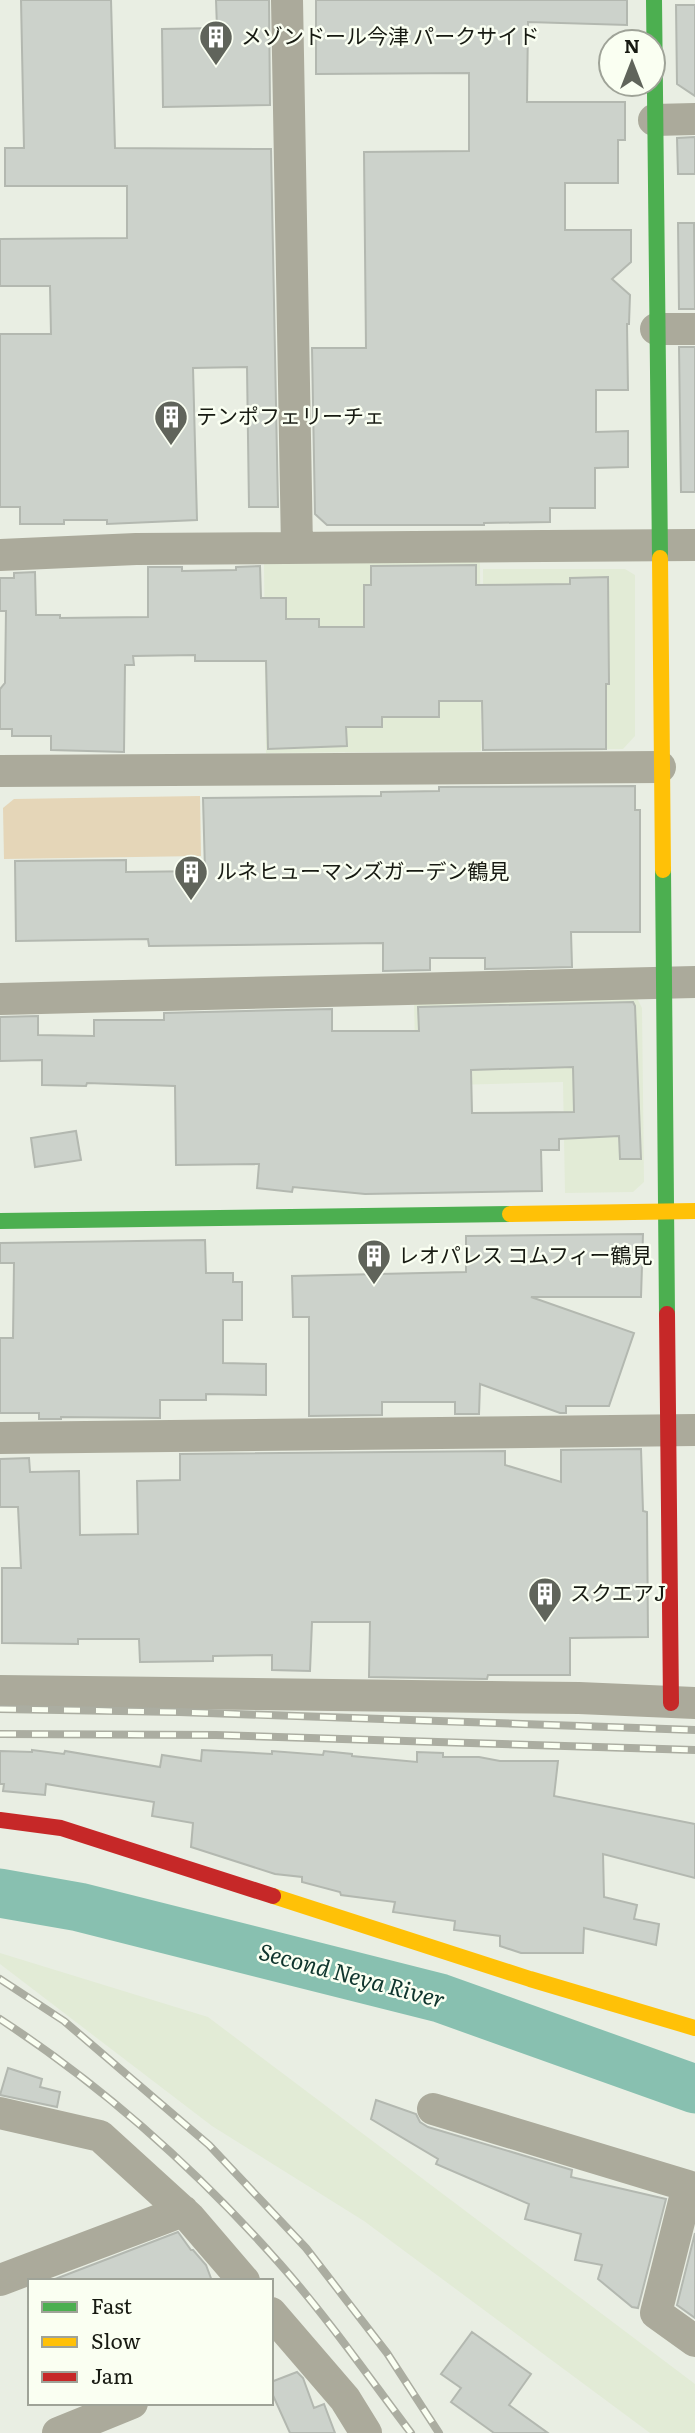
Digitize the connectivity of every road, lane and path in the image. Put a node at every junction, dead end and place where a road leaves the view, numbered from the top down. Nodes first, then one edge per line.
1 (288, 0) edge
2 (654, 0) edge
3 (695, 119) edge
4 (654, 120) junction
5 (695, 329) edge
6 (656, 330) junction
7 (695, 545) edge
8 (658, 546) junction
9 (297, 548) junction
10 (0, 555) edge
11 (660, 767) junction
12 (0, 771) edge
13 (680, 983) edge
14 (0, 999) edge
15 (695, 1211) edge
16 (665, 1212) junction
17 (0, 1221) edge
18 (681, 1430) edge
19 (0, 1438) edge
20 (0, 1691) edge
21 (683, 1703) edge
22 (0, 1820) edge
23 (695, 2028) edge
24 (433, 2109) dead end
25 (0, 2113) edge
26 (183, 2211) junction
27 (242, 2279) edge
28 (0, 2280) edge
29 (273, 2318) edge
30 (695, 2341) edge
31 (282, 2343) edge
32 (127, 2405) edge
33 (58, 2433) edge
34 (366, 2433) edge

1 - 9 street
2 - 4 street
3 - 4 street
4 - 6 street
5 - 6 street
6 - 8 street
7 - 8 street
8 - 9 street
8 - 11 street
9 - 10 street
11 - 12 street
11 - 13 street
13 - 14 street
13 - 16 street
15 - 16 street
16 - 17 street
16 - 18 street
18 - 19 street
18 - 21 street
20 - 21 street
22 - 23 street
24 - 30 street
25 - 26 street
26 - 27 street
26 - 28 street
29 - 31 street
31 - 34 street
32 - 33 street

